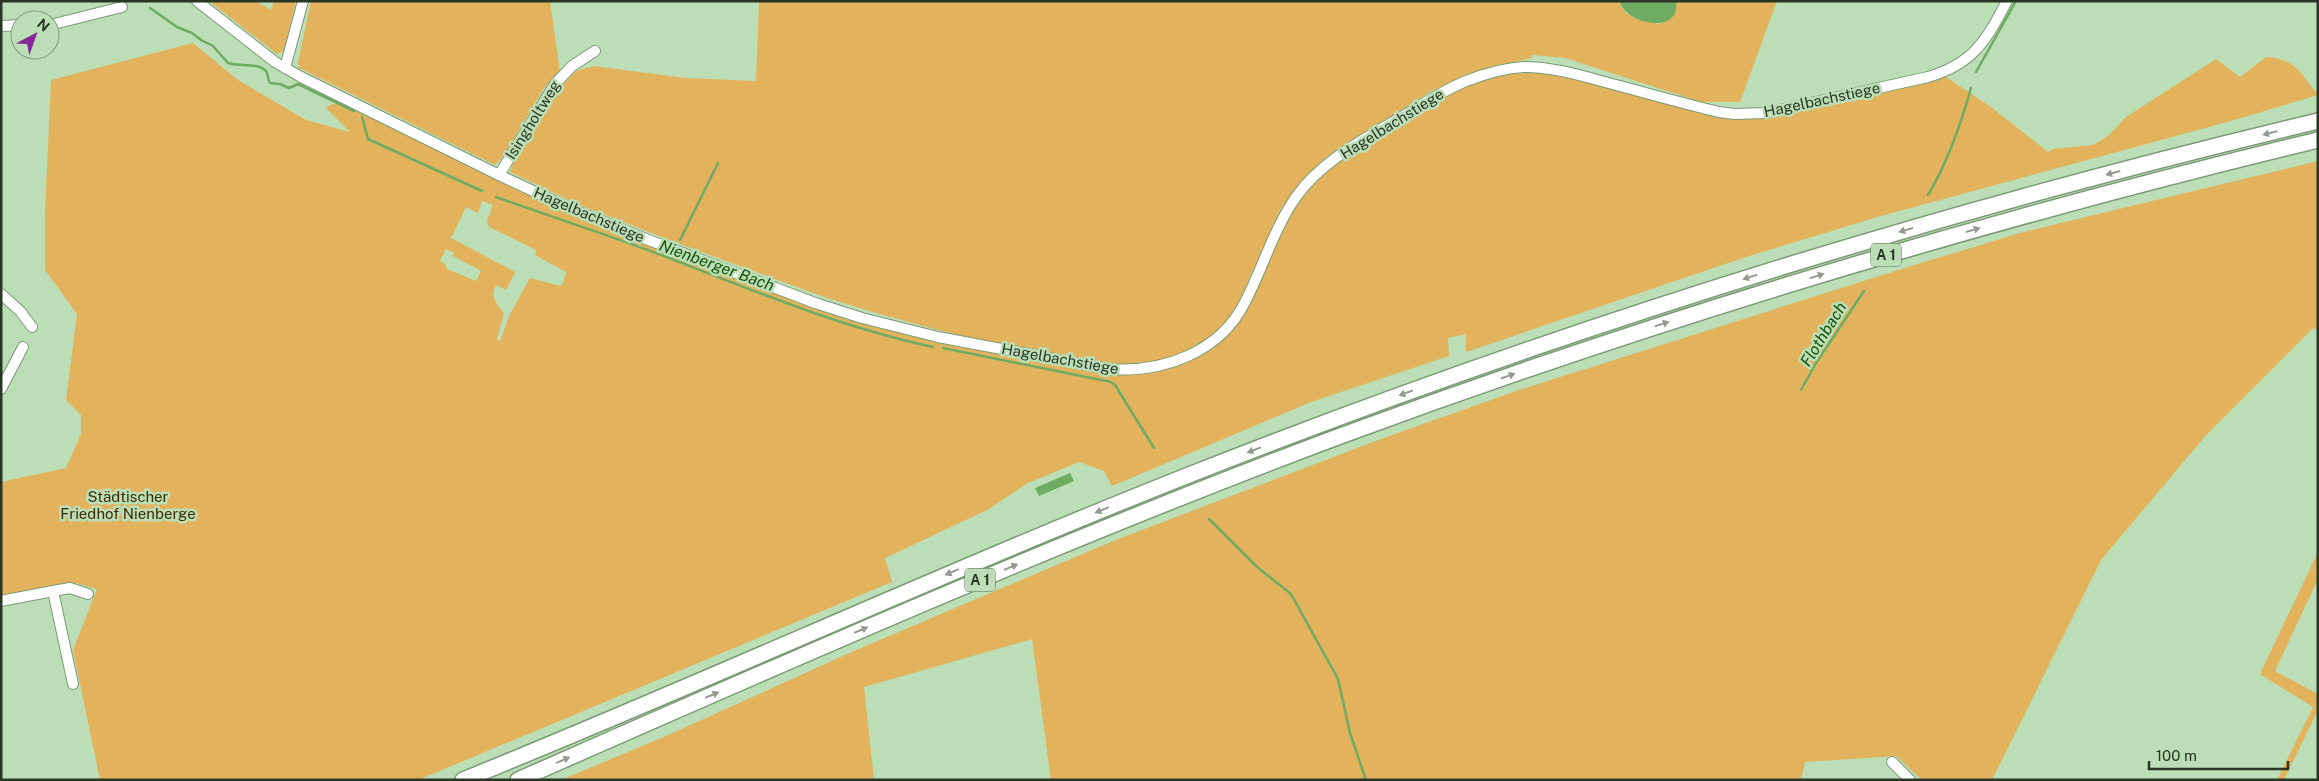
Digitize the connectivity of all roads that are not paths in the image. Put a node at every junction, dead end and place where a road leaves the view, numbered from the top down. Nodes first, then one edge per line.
1 (197, 1) edge
2 (303, 1) edge
3 (2007, 1) edge
4 (122, 7) dead end
5 (60, 22) edge
6 (595, 51) dead end
7 (285, 68) junction
8 (2318, 121) edge
9 (2318, 140) edge
10 (499, 176) junction
11 (1, 294) edge
12 (32, 327) dead end
13 (23, 347) dead end
14 (1, 389) edge
15 (53, 591) junction
16 (88, 594) dead end
17 (1, 600) edge
18 (73, 684) dead end
19 (1892, 762) dead end
20 (463, 780) edge
21 (518, 780) edge
22 (1910, 780) edge

1 - 7 street, Hagelbachstiege
2 - 7 street
3 - 10 street, Hagelbachstiege
4 - 5 street
6 - 10 street, Isingholtweg
7 - 10 street, Hagelbachstiege
8 -> 20 highway, A 1
21 -> 9 highway, A 1
11 - 12 street
13 - 14 street
15 - 16 street
15 - 17 street
15 - 18 street
19 - 22 street

